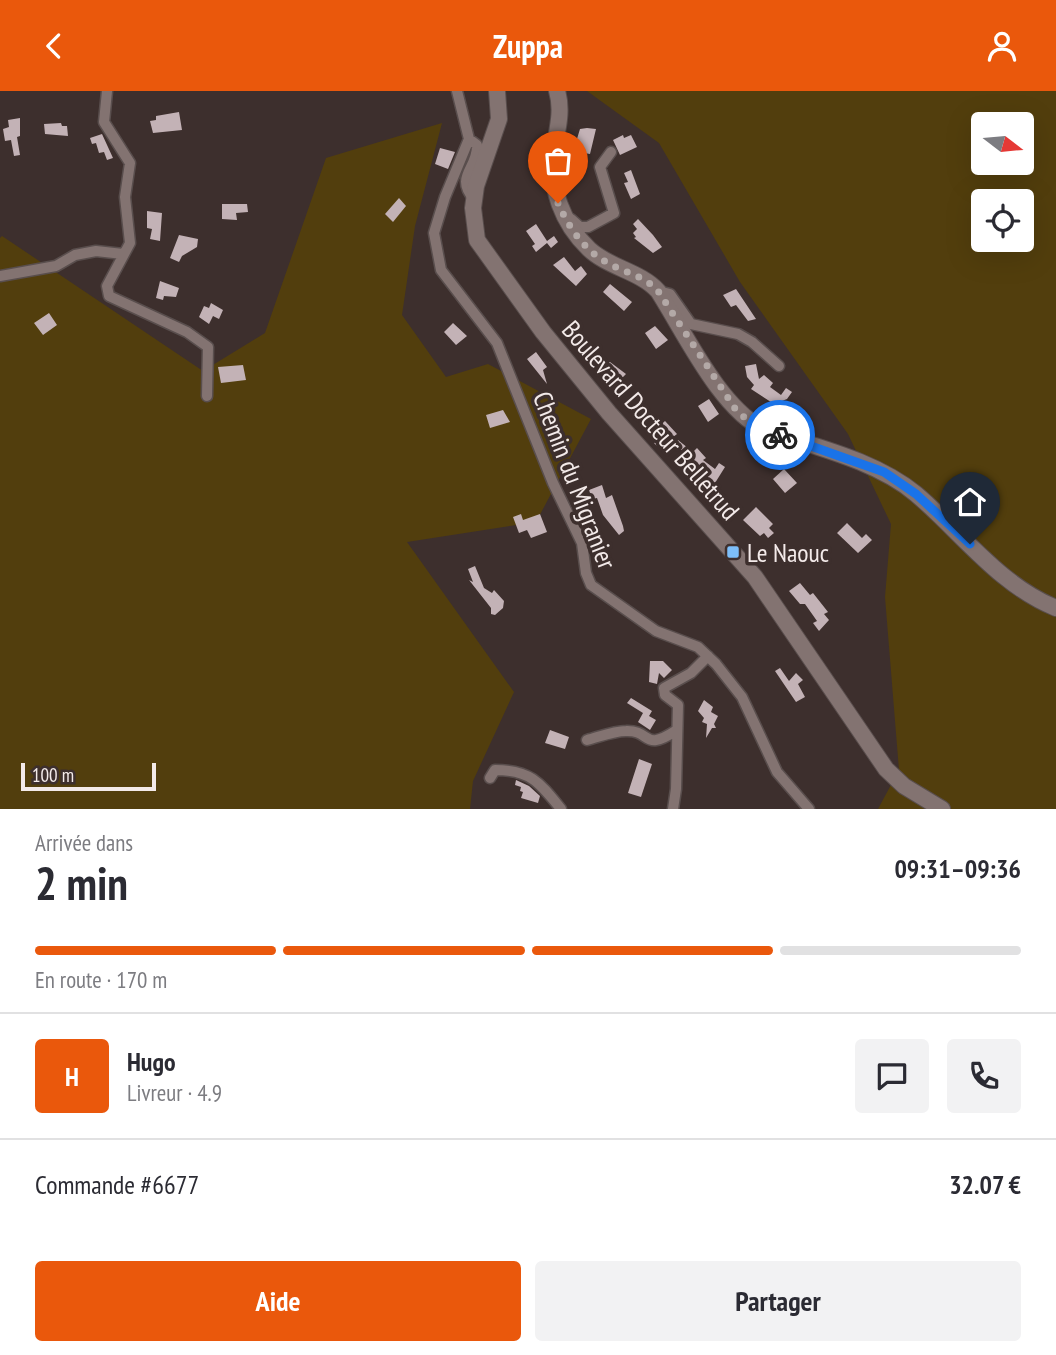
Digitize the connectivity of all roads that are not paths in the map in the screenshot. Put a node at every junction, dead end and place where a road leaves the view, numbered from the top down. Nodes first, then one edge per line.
1 (107, 91) edge
2 (457, 91) edge
3 (497, 91) edge
4 (557, 91) edge
5 (469, 139) junction
6 (611, 152) dead end
7 (474, 199) junction
8 (565, 218) junction
9 (123, 254) junction
10 (0, 276) edge
11 (658, 291) junction
12 (779, 366) dead end
13 (207, 395) dead end
14 (1056, 608) edge
15 (708, 656) junction
16 (677, 730) junction
17 (587, 740) dead end
18 (490, 778) dead end
19 (561, 809) edge
20 (673, 809) edge
21 (810, 809) edge
22 (942, 809) edge

1 - 9 street
2 - 5 street
3 - 7 main road, Boulevard Docteur Belletrud
4 - 8 main road
5 - 7 street
5 - 15 street, Chemin du Migranier
6 - 8 street
7 - 22 main road, Boulevard Docteur Belletrud
8 - 11 main road
9 - 10 street
9 - 13 street
11 - 12 street
11 - 14 main road
15 - 16 street
15 - 21 street, Chemin du Migranier
16 - 17 street
16 - 20 street
18 - 19 street

